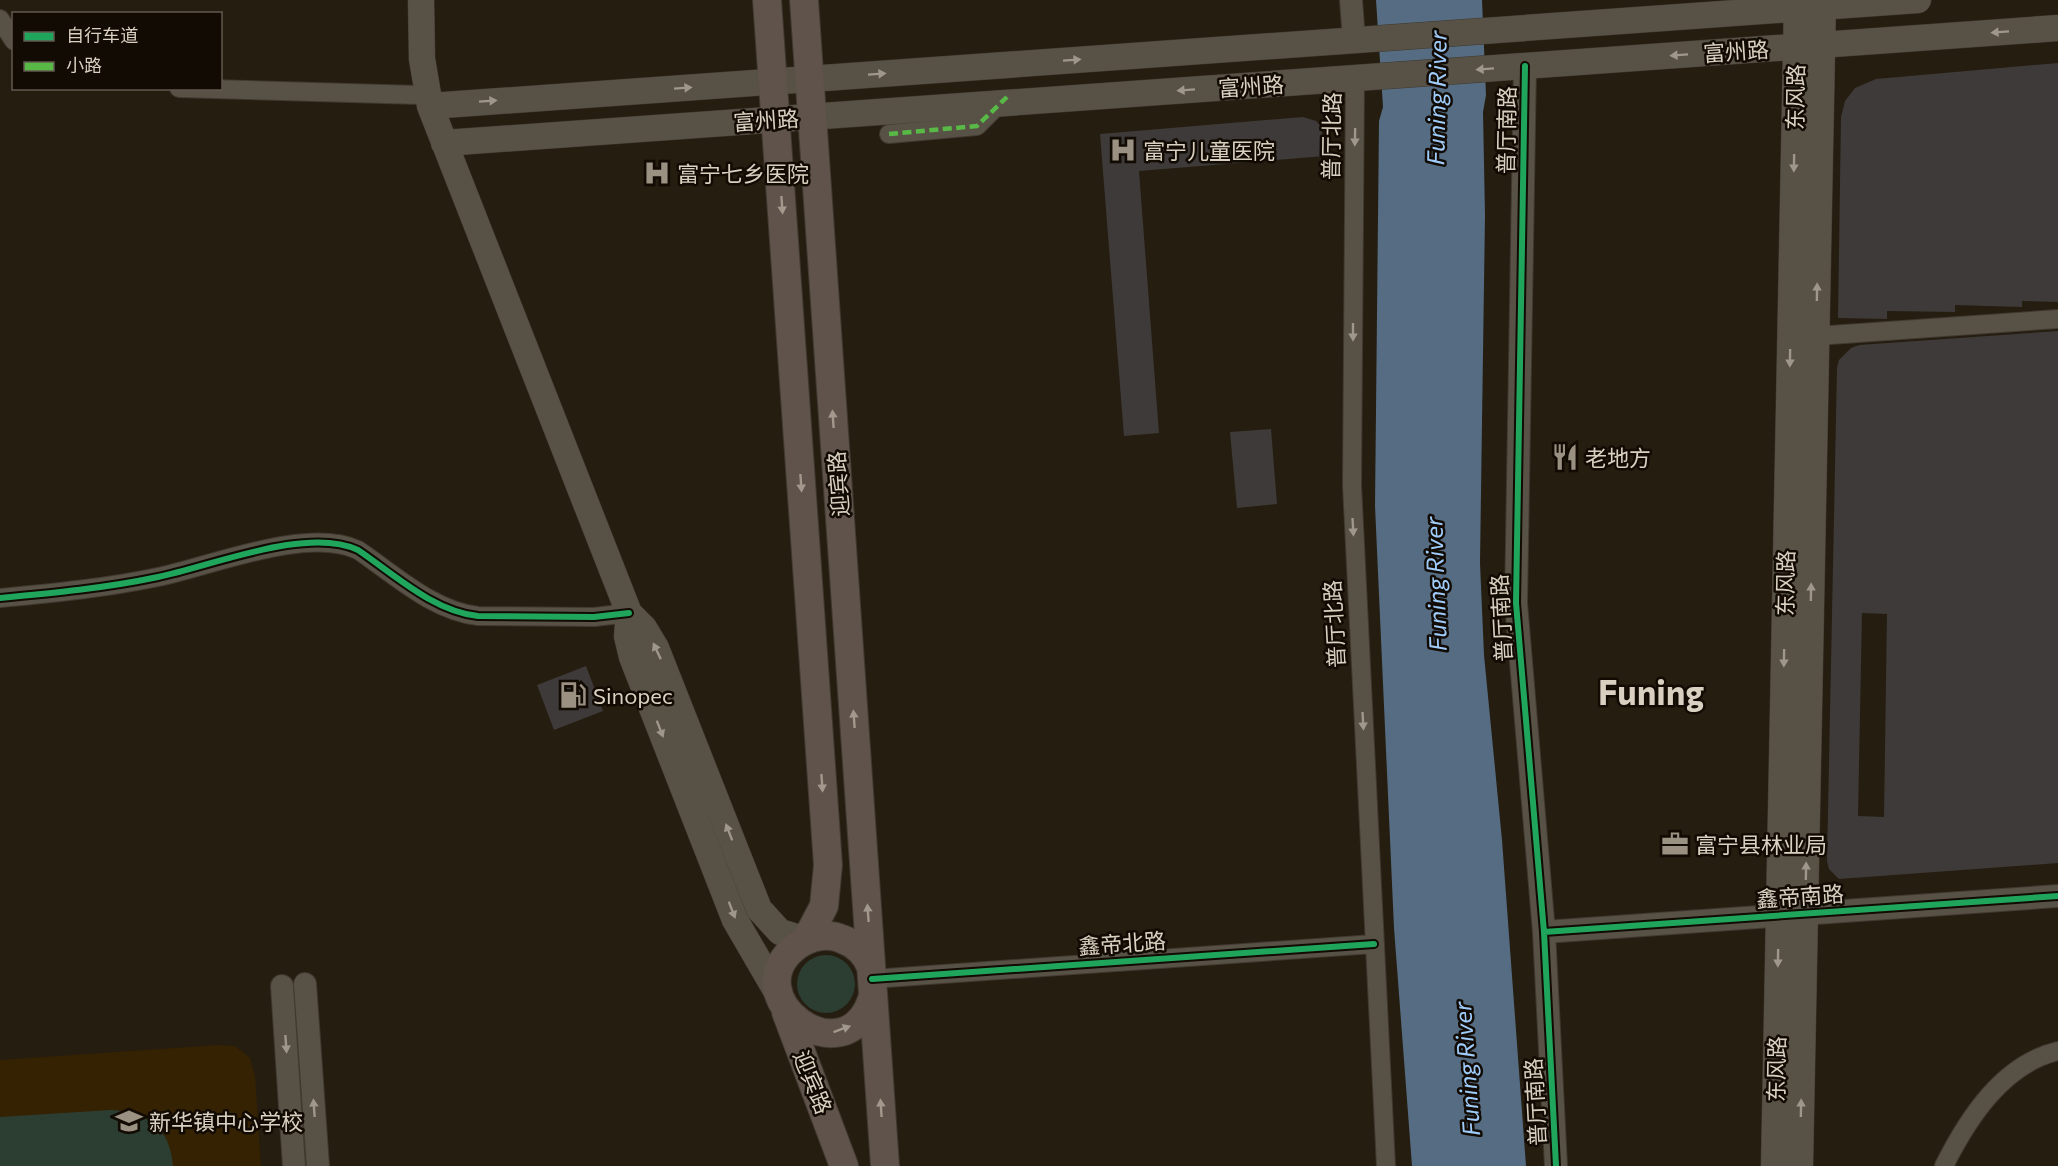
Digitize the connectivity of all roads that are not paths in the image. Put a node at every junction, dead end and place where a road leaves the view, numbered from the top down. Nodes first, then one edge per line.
1 (421, 0) edge
2 (767, 0) edge
3 (804, 0) edge
4 (1351, 0) edge
5 (1918, 0) edge
6 (1823, 3) edge
7 (1797, 4) edge
8 (0, 19) edge
9 (2058, 28) edge
10 (12, 38) edge
11 (1354, 40) junction
12 (1822, 45) junction
13 (1796, 47) junction
14 (1525, 66) junction
15 (1355, 78) junction
16 (809, 79) junction
17 (773, 81) junction
18 (220, 90) edge
19 (1007, 97) dead end
20 (424, 100) junction
21 (812, 117) junction
22 (776, 119) junction
23 (889, 134) dead end
24 (444, 143) junction
25 (2058, 319) edge
26 (1816, 336) junction
27 (0, 598) edge
28 (629, 613) junction
29 (2058, 896) edge
30 (1805, 913) junction
31 (1779, 915) junction
32 (1544, 932) junction
33 (807, 940) junction
34 (1374, 944) junction
35 (872, 981) junction
36 (305, 984) dead end
37 (282, 986) dead end
38 (780, 999) junction
39 (2058, 1051) edge
40 (294, 1166) edge
41 (318, 1166) edge
42 (844, 1166) edge
43 (885, 1166) edge
44 (1386, 1166) edge
45 (1556, 1166) edge
46 (1774, 1166) edge
47 (1800, 1166) edge
48 (1944, 1166) edge

1 - 20 main road
2 - 17 main road, 迎宾路
3 - 16 main road, 迎宾路
4 - 11 street
5 - 6 main road, 富州路
6 - 7 main road, 富州路
6 - 12 main road, 东风路
7 - 11 main road, 富州路
7 - 13 main road, 东风路
8 - 10 street
9 -> 12 main road, 富州路
16 -> 11 main road, 富州路
12 - 13 main road, 富州路
26 -> 12 main road, 东风路
13 -> 14 main road, 富州路
13 -> 31 main road, 东风路
14 -> 15 main road, 富州路
14 - 32 street, 普厅南路
15 -> 21 main road, 富州路
15 -> 34 street, 普厅北路
16 - 17 main road, 富州路
16 - 21 main road, 迎宾路
20 -> 17 main road, 富州路
17 - 22 main road, 迎宾路
18 - 20 street
19 - 23 street
20 - 24 main road
21 - 22 main road, 富州路
35 -> 21 main road, 迎宾路
22 - 24 main road, 富州路
22 -> 33 main road, 迎宾路
24 - 28 main road
25 - 26 street
30 -> 26 main road, 东风路
27 - 28 street
33 -> 28 main road
28 -> 38 main road
29 - 30 street, 鑫帝南路
30 - 31 street, 鑫帝南路
47 -> 30 main road, 东风路
31 - 32 street, 鑫帝南路
31 -> 46 main road, 东风路
32 - 45 street, 普厅南路
33 - 35 main road
33 - 38 main road, 迎宾路
34 - 35 street, 鑫帝北路
34 - 44 street, 普厅北路
38 -> 35 main road, 迎宾路
43 -> 35 main road, 迎宾路
41 -> 36 street
37 -> 40 street
38 - 42 main road, 迎宾路
39 - 48 street

